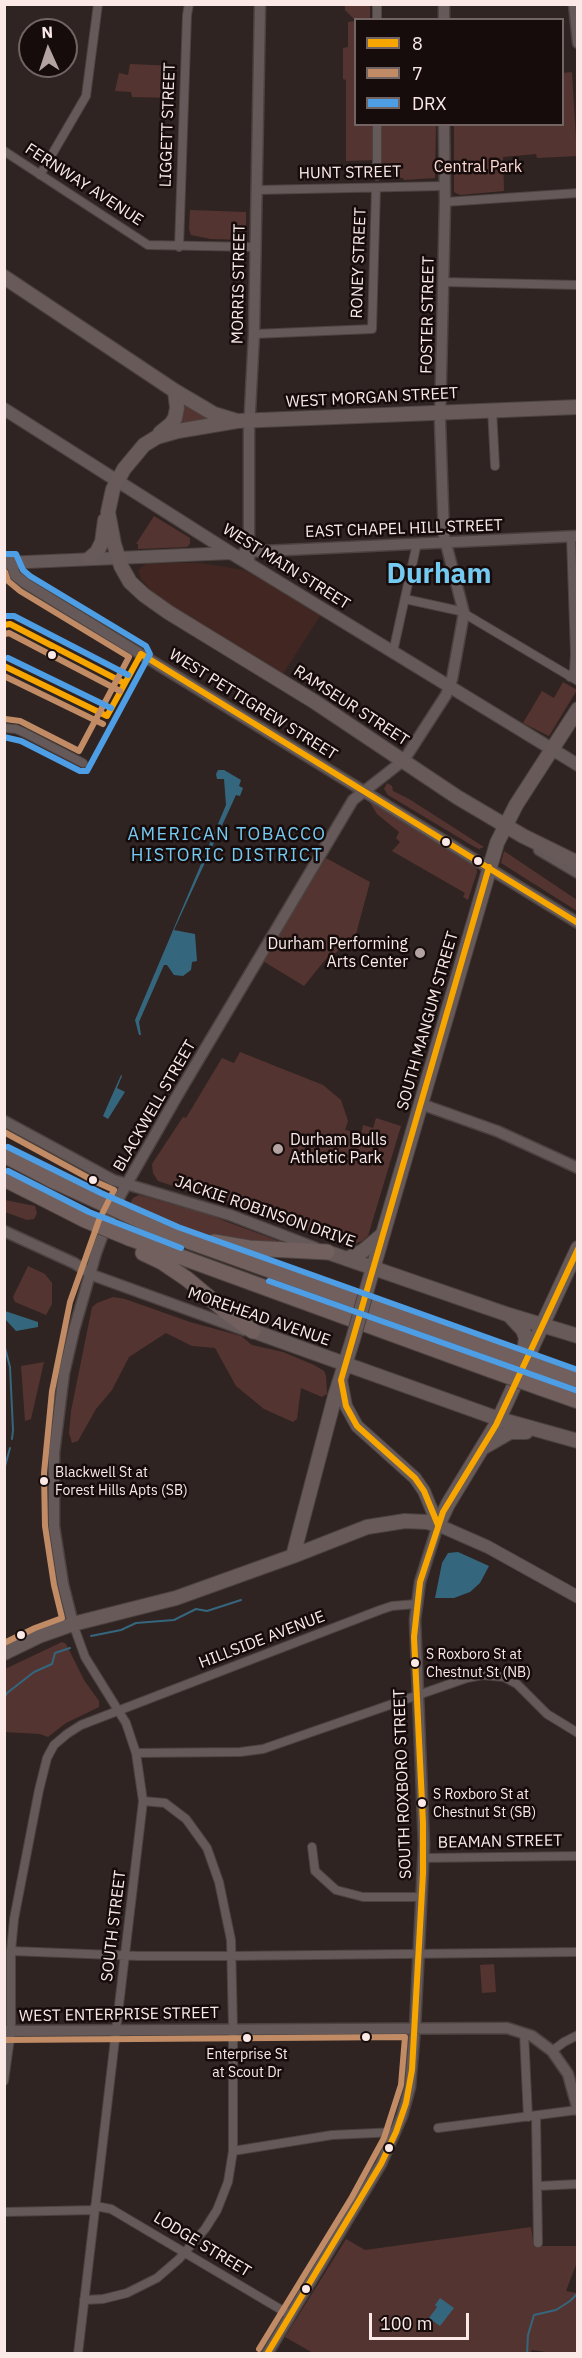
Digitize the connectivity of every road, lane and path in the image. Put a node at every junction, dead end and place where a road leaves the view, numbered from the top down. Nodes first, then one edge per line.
1 (98, 4) edge
2 (189, 4) edge
3 (260, 4) edge
4 (574, 4) edge
5 (578, 43) edge
6 (377, 126) edge
7 (444, 126) edge
8 (4, 151) edge
9 (40, 175) junction
10 (377, 176) dead end
11 (445, 186) junction
12 (376, 188) junction
13 (256, 190) junction
14 (578, 193) edge
15 (445, 202) junction
16 (179, 247) junction
17 (255, 248) junction
18 (4, 277) edge
19 (444, 282) junction
20 (578, 285) edge
21 (254, 333) junction
22 (175, 391) junction
23 (578, 407) edge
24 (4, 409) edge
25 (492, 409) junction
26 (441, 411) junction
27 (243, 421) junction
28 (157, 437) junction
29 (495, 466) dead end
30 (117, 480) junction
31 (108, 512) junction
32 (574, 537) edge
33 (446, 542) junction
34 (417, 543) junction
35 (231, 553) junction
36 (248, 557) junction
37 (90, 558) junction
38 (118, 558) junction
39 (8, 563) edge
40 (405, 599) junction
41 (464, 613) junction
42 (393, 652) junction
43 (574, 679) edge
44 (450, 687) junction
45 (578, 709) edge
46 (4, 728) edge
47 (552, 749) junction
48 (404, 760) junction
49 (83, 763) dead end
50 (578, 765) edge
51 (364, 791) junction
52 (505, 826) junction
53 (523, 836) junction
54 (578, 863) edge
55 (489, 867) junction
56 (578, 873) edge
57 (578, 923) edge
58 (421, 1104) junction
59 (4, 1121) edge
60 (6, 1156) edge
61 (578, 1168) edge
62 (4, 1179) edge
63 (127, 1185) junction
64 (4, 1232) edge
65 (383, 1233) junction
66 (175, 1235) junction
67 (129, 1238) junction
68 (578, 1248) edge
69 (327, 1252) junction
70 (348, 1258) junction
71 (374, 1267) junction
72 (90, 1273) junction
73 (508, 1315) junction
74 (543, 1325) junction
75 (253, 1331) junction
76 (578, 1336) edge
77 (527, 1358) junction
78 (345, 1364) junction
79 (341, 1380) junction
80 (578, 1380) edge
81 (578, 1401) edge
82 (499, 1419) junction
83 (537, 1431) junction
84 (578, 1441) edge
85 (482, 1448) junction
86 (438, 1525) junction
87 (293, 1556) junction
88 (578, 1597) edge
89 (416, 1604) junction
90 (73, 1624) junction
91 (4, 1653) edge
92 (416, 1695) junction
93 (120, 1711) junction
94 (578, 1732) edge
95 (136, 1754) junction
96 (144, 1801) junction
97 (312, 1847) dead end
98 (578, 1856) edge
99 (424, 1858) junction
100 (422, 1897) junction
101 (11, 1951) junction
102 (578, 1952) edge
103 (126, 1955) junction
104 (419, 1955) junction
105 (231, 1956) junction
106 (415, 2028) junction
107 (233, 2029) junction
108 (116, 2030) junction
109 (8, 2031) edge
110 (524, 2033) junction
111 (578, 2035) edge
112 (552, 2051) junction
113 (4, 2081) edge
114 (577, 2110) edge
115 (532, 2116) junction
116 (438, 2128) dead end
117 (396, 2132) junction
118 (233, 2151) junction
119 (578, 2184) edge
120 (537, 2186) junction
121 (95, 2208) junction
122 (4, 2212) edge
123 (538, 2243) dead end
124 (186, 2252) junction
125 (84, 2300) junction
126 (290, 2315) junction
127 (78, 2354) edge
128 (267, 2354) edge

1 - 9 street
2 - 16 street, LIGGETT STREET
3 - 13 street, MORRIS STREET
4 - 5 street
6 - 10 street
7 - 11 street, FOSTER STREET
8 - 9 street, FERNWAY AVENUE
9 - 16 street, FERNWAY AVENUE
11 - 12 street, HUNT STREET
11 - 15 street, FOSTER STREET
12 - 13 street, HUNT STREET
12 - 21 street, RONEY STREET
13 - 17 street, MORRIS STREET
14 - 15 street
15 - 19 street, FOSTER STREET
16 - 17 street, FERNWAY AVENUE
17 - 21 street, MORRIS STREET
18 - 22 main road, WEST MORGAN STREET
19 - 20 street
19 - 26 street, FOSTER STREET
21 - 27 street, MORRIS STREET
22 - 27 main road, WEST MORGAN STREET
22 - 28 main road
23 - 25 main road, WEST MORGAN STREET
24 - 30 main road, WEST MAIN STREET
25 - 26 main road, WEST MORGAN STREET
25 - 29 street
26 - 27 main road, WEST MORGAN STREET
26 - 33 street, FOSTER STREET
27 - 28 main road
27 - 36 street, MORRIS STREET
28 - 30 main road
30 - 31 main road
30 - 35 main road, WEST MAIN STREET
31 - 37 main road
31 - 38 main road, RAMSEUR STREET
32 - 33 street, EAST CHAPEL HILL STREET
32 - 43 street
33 - 34 street, EAST CHAPEL HILL STREET
33 - 41 street, FOSTER STREET
34 - 36 street, EAST CHAPEL HILL STREET
34 - 40 street
35 - 36 main road, WEST MAIN STREET
35 - 38 main road
36 - 42 main road, WEST MAIN STREET
37 - 38 main road
37 - 39 main road
38 - 48 main road, RAMSEUR STREET
39 - 51 street, WEST PETTIGREW STREET
40 - 41 street
40 - 42 street
41 - 43 street
41 - 44 street
42 - 44 main road, WEST MAIN STREET
44 - 47 main road, WEST MAIN STREET
44 - 48 street
45 - 47 main road, SOUTH MANGUM STREET
46 - 49 street
47 - 50 main road, WEST MAIN STREET
47 - 52 main road, SOUTH MANGUM STREET
48 - 51 street, BLACKWELL STREET
48 - 52 main road, RAMSEUR STREET
51 - 55 street, WEST PETTIGREW STREET
51 - 63 street, BLACKWELL STREET
52 - 53 main road, RAMSEUR STREET
52 - 55 main road, SOUTH MANGUM STREET
53 - 54 main road
53 - 56 street, RAMSEUR STREET
55 - 57 street, WEST PETTIGREW STREET
55 - 58 main road, SOUTH MANGUM STREET
58 - 61 street
58 - 65 main road, SOUTH MANGUM STREET
59 - 63 street, JACKIE ROBINSON DRIVE
60 - 66 highway, bridge
62 - 67 highway, bridge
63 - 69 street, JACKIE ROBINSON DRIVE
63 - 72 street, BLACKWELL STREET
64 - 72 street, MOREHEAD AVENUE
65 - 70 main road
65 - 71 main road, SOUTH MANGUM STREET
66 - 69 highway
66 - 80 highway, bridge
67 - 75 highway
67 - 81 highway, bridge
68 - 74 main road, SOUTH ROXBORO STREET
69 - 70 main road, JACKIE ROBINSON DRIVE
70 - 71 main road, JACKIE ROBINSON DRIVE
71 - 73 main road, JACKIE ROBINSON DRIVE
71 - 78 main road, SOUTH MANGUM STREET, bridge
72 - 75 street, MOREHEAD AVENUE
72 - 90 street, BLACKWELL STREET
73 - 74 main road, JACKIE ROBINSON DRIVE
73 - 77 main road
74 - 76 main road, JACKIE ROBINSON DRIVE
74 - 77 main road, SOUTH ROXBORO STREET
75 - 78 main road, MOREHEAD AVENUE
77 - 82 main road, SOUTH ROXBORO STREET
78 - 79 main road, SOUTH MANGUM STREET
78 - 82 main road, MOREHEAD AVENUE
79 - 86 main road
79 - 87 main road, SOUTH MANGUM STREET
82 - 83 main road, MOREHEAD AVENUE
82 - 85 main road, SOUTH ROXBORO STREET
83 - 84 main road, MOREHEAD AVENUE
83 - 85 main road
85 - 86 main road, SOUTH ROXBORO STREET
86 - 87 main road
86 - 88 main road
86 - 89 street, SOUTH ROXBORO STREET
87 - 90 main road
89 - 92 street, SOUTH ROXBORO STREET
89 - 93 street, HILLSIDE AVENUE
90 - 91 main road
90 - 93 street, SOUTH STREET
92 - 94 street
92 - 95 street
92 - 99 street, SOUTH ROXBORO STREET
93 - 95 street, SOUTH STREET
93 - 101 street, HILLSIDE AVENUE
95 - 96 street, SOUTH STREET
96 - 103 street, SOUTH STREET
96 - 105 street
97 - 100 street
98 - 99 street, BEAMAN STREET
99 - 100 street, SOUTH ROXBORO STREET
100 - 104 street, SOUTH ROXBORO STREET
101 - 103 street
101 - 109 street, HILLSIDE AVENUE
102 - 104 street
103 - 105 street
103 - 108 street, SOUTH STREET
104 - 105 street
104 - 106 street, SOUTH ROXBORO STREET
105 - 107 street
106 - 107 street, WEST ENTERPRISE STREET
106 - 110 street, WEST ENTERPRISE STREET
106 - 117 street, SOUTH ROXBORO STREET
107 - 108 street, WEST ENTERPRISE STREET
107 - 118 street
108 - 109 street, WEST ENTERPRISE STREET
108 - 121 street, SOUTH STREET
109 - 113 street, HILLSIDE AVENUE
110 - 112 street, WEST ENTERPRISE STREET
110 - 115 street
111 - 112 street
112 - 114 street
114 - 115 street
115 - 116 street
115 - 120 street
117 - 118 street
117 - 126 street, SOUTH ROXBORO STREET
118 - 124 street
119 - 120 street
120 - 123 street
121 - 122 street
121 - 124 street, LODGE STREET
121 - 125 street, SOUTH STREET
124 - 125 street
124 - 126 street, LODGE STREET
125 - 127 street, SOUTH STREET
126 - 128 street, SOUTH ROXBORO STREET

